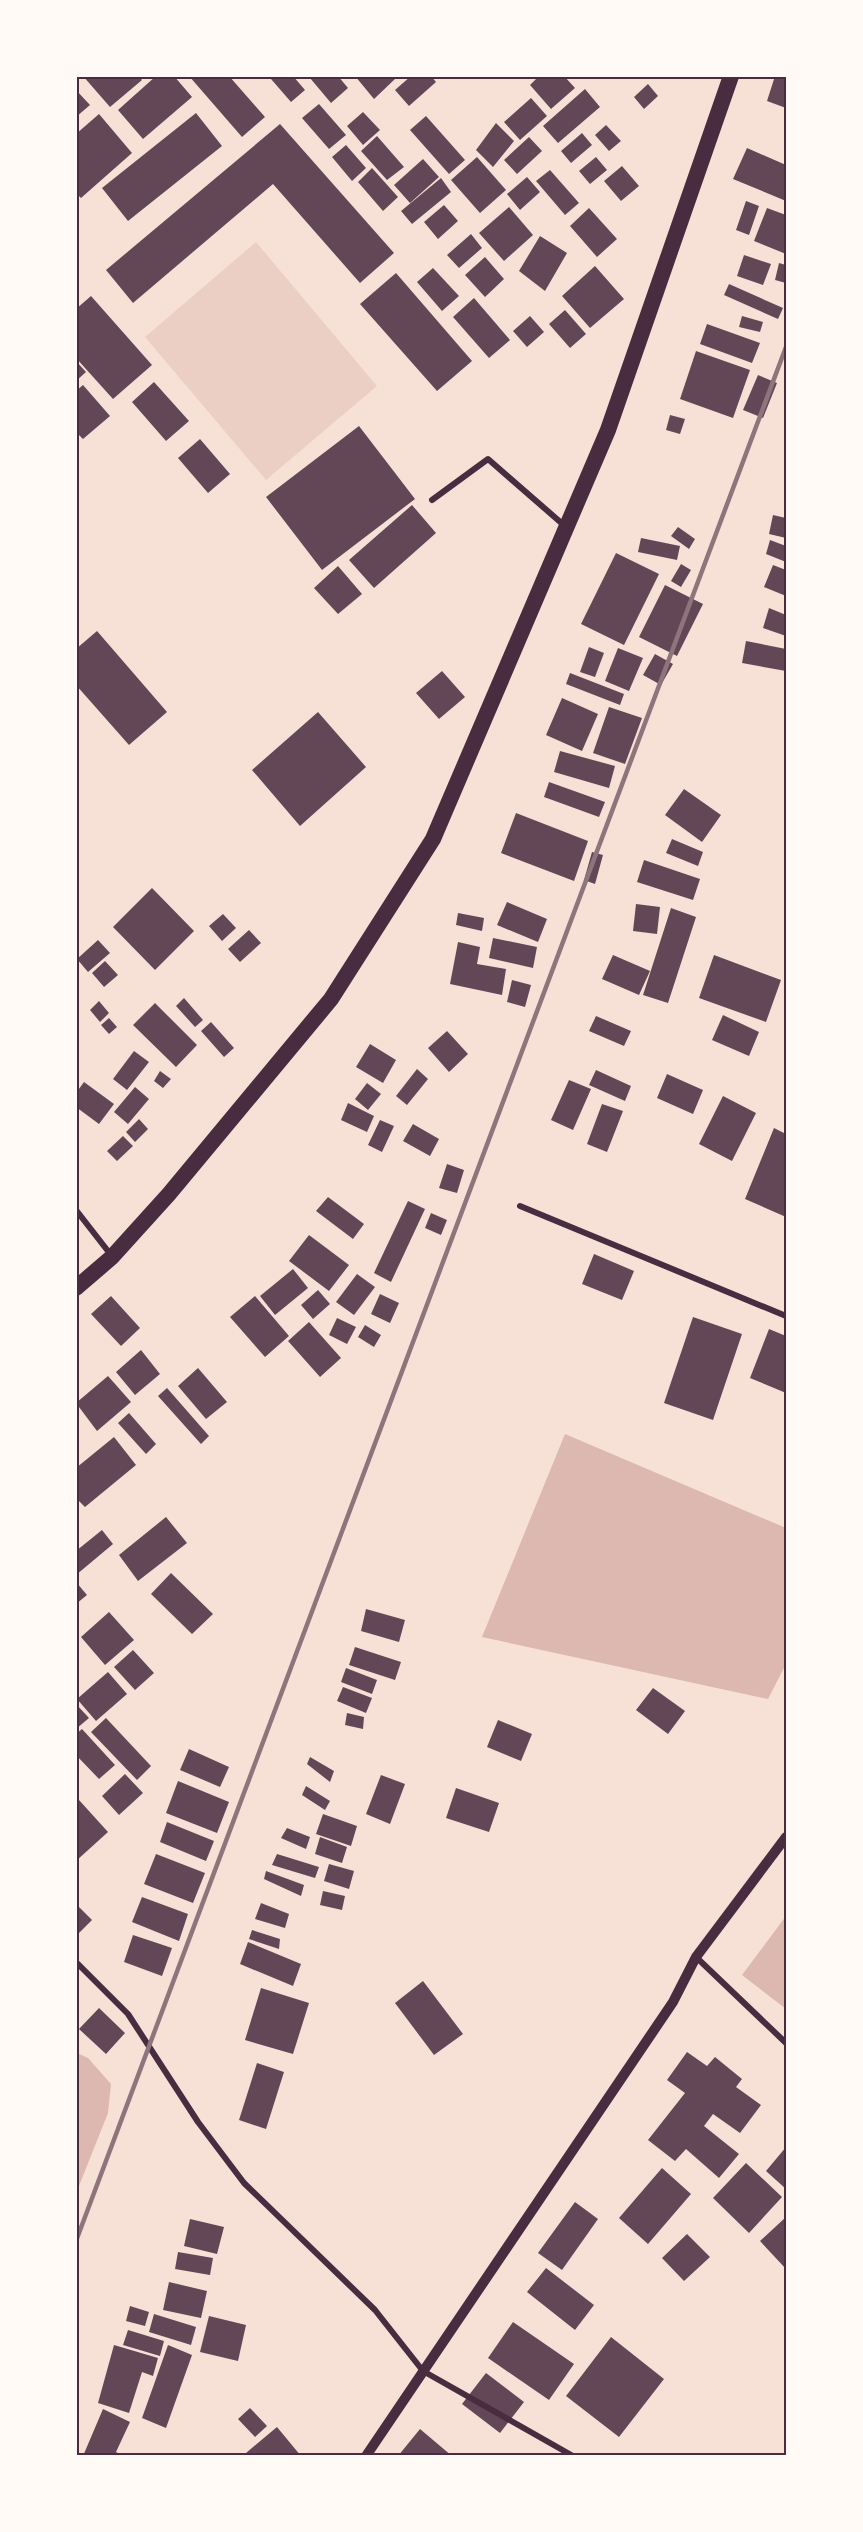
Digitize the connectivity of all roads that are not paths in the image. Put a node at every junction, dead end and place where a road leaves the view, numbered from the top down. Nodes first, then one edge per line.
1 (731, 76) edge
2 (432, 500) dead end
3 (566, 528) junction
4 (520, 1206) dead end
5 (76, 1210) edge
6 (112, 1257) junction
7 (76, 1287) edge
8 (786, 1316) edge
9 (786, 1837) edge
10 (696, 1957) junction
11 (76, 1962) edge
12 (786, 2043) edge
13 (423, 2371) junction
14 (366, 2456) edge
15 (573, 2456) edge

1 - 3 highway
2 - 3 street
3 - 6 highway
4 - 8 street
5 - 6 street
6 - 7 highway
9 - 10 street
10 - 12 street
10 - 13 street
11 - 13 street
13 - 14 street
13 - 15 street

